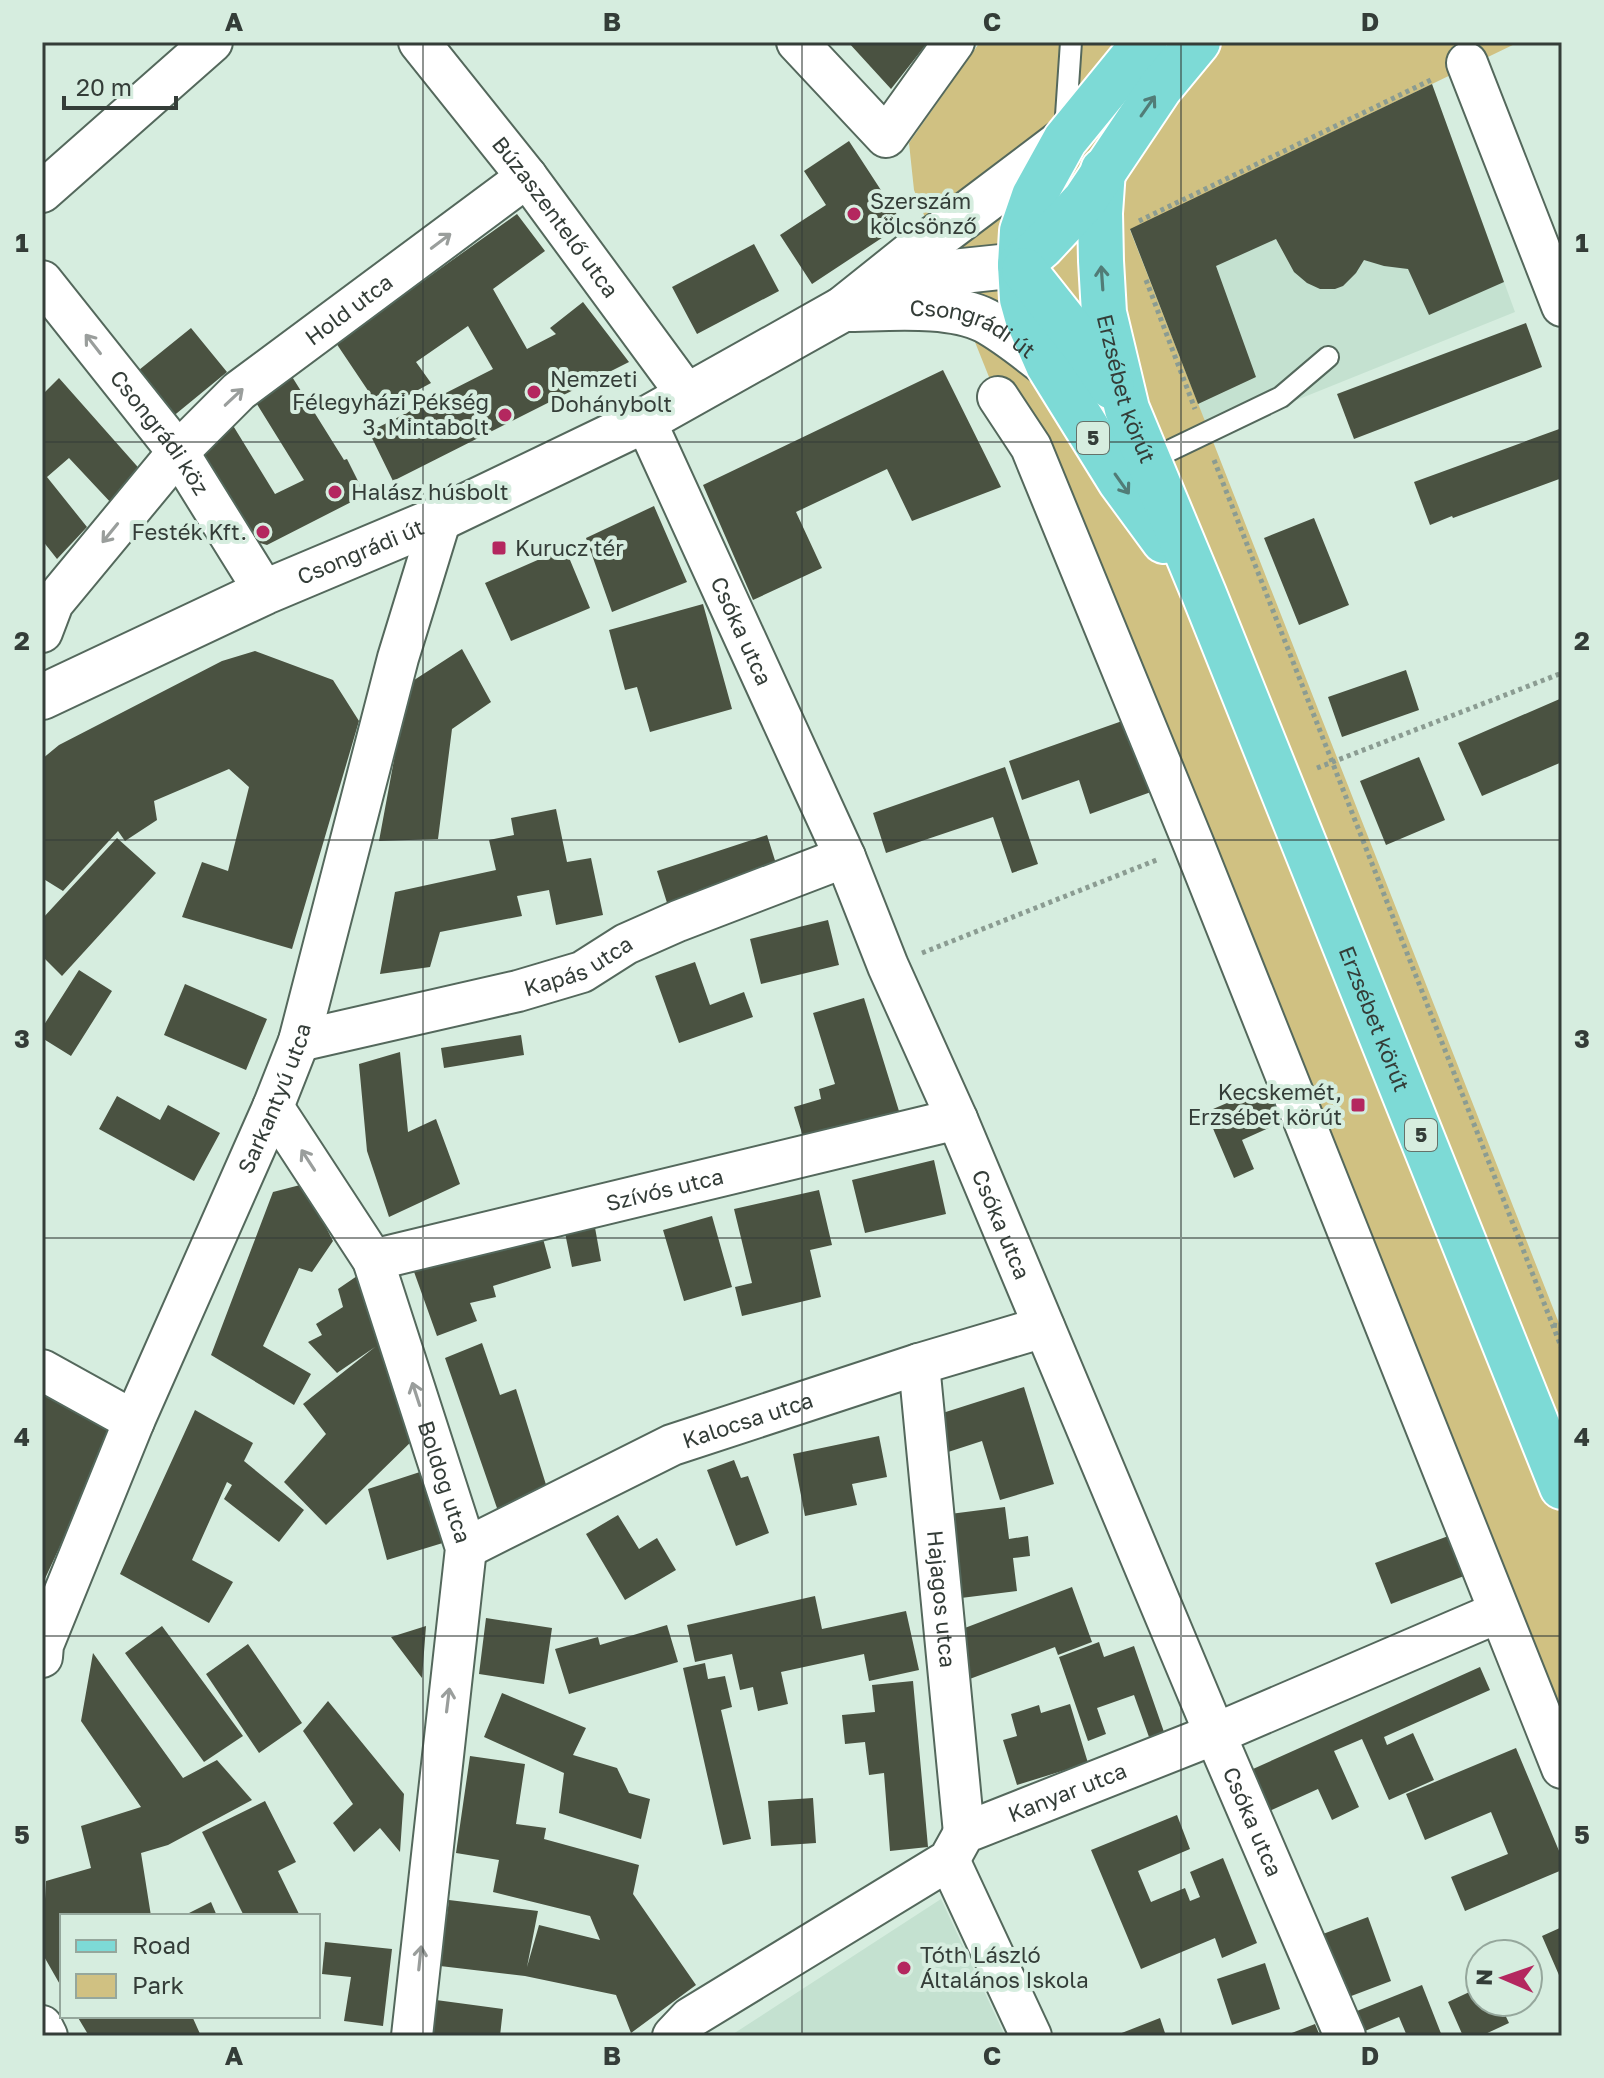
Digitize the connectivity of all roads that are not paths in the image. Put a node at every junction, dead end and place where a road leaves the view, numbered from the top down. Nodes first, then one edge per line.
1 (212, 42) edge
2 (419, 42) edge
3 (797, 42) edge
4 (954, 42) edge
5 (1071, 42) edge
6 (1145, 42) edge
7 (1198, 42) edge
8 (1467, 63) road end
9 (1065, 140) junction
10 (1103, 170) junction
11 (527, 177) junction
12 (42, 192) edge
13 (1020, 265) junction
14 (42, 281) edge
15 (1562, 306) edge
16 (843, 309) junction
17 (1328, 357) dead end
18 (1048, 365) junction
19 (688, 396) junction
20 (998, 397) dead end
21 (1127, 409) junction
22 (645, 420) junction
23 (178, 452) junction
24 (1148, 461) junction
25 (441, 518) junction
26 (265, 592) junction
27 (1204, 594) junction
28 (42, 632) edge
29 (42, 697) edge
30 (845, 857) junction
31 (299, 1041) junction
32 (273, 1107) junction
33 (957, 1119) junction
34 (373, 1260) junction
35 (1044, 1327) junction
36 (919, 1364) junction
37 (42, 1370) edge
38 (134, 1421) junction
39 (1562, 1487) edge
40 (466, 1548) junction
41 (1499, 1612) junction
42 (42, 1657) edge
43 (1215, 1734) junction
44 (1562, 1768) edge
45 (956, 1847) junction
46 (42, 2026) edge
47 (47, 2036) edge
48 (412, 2036) edge
49 (673, 2036) edge
50 (1031, 2036) edge
51 (1345, 2036) edge

1 - 12 street
2 - 11 street, Búzaszentelő utca
3 - 4 street
5 - 9 lane
6 - 9 main road, 5
10 -> 7 main road
8 - 15 street
9 - 13 main road, 5
9 - 16 street, Csongrádi út
10 - 13 main road
21 -> 10 main road, Erzsébet körút / 5
11 - 19 street, Búzaszentelő utca
23 -> 11 street, Hold utca
13 - 16 street, Csongrádi út
13 - 18 main road, Erzsébet körút / 5
13 - 21 main road
23 -> 14 street, Csongrádi köz
16 - 18 street, Csongrádi út
16 - 19 street, Csongrádi út
17 - 24 lane
18 -> 27 main road, Erzsébet körút / 5
19 - 22 street, Csongrádi út
20 - 41 street
21 - 24 main road, Erzsébet körút / 5
22 - 25 street, Csongrádi út
22 - 30 street, Csóka utca
23 - 26 street, Csongrádi köz
23 -> 28 street, Hold utca
24 - 27 main road, Erzsébet körút / 5
25 - 26 street, Csongrádi út
25 - 31 street, Sarkantyú utca
26 - 29 street, Csongrádi út
27 - 39 main road, Erzsébet körút / 5
30 - 31 street, Kapás utca
30 - 33 street, Csóka utca
31 - 32 street, Sarkantyú utca
34 -> 32 street, Boldog utca
32 - 38 street, Sarkantyú utca
33 - 34 street, Szívós utca
33 - 35 street, Csóka utca
40 -> 34 street, Boldog utca
35 - 36 street, Kalocsa utca
35 - 43 street, Csóka utca
36 - 40 street, Kalocsa utca
36 - 45 street, Hajagos utca
37 - 38 street
38 - 42 street, Sarkantyú utca
48 -> 40 street, Boldog utca
41 - 43 street, Kanyar utca
41 - 44 street
43 - 45 street, Kanyar utca
43 - 51 street, Csóka utca
45 - 49 street, Kanyar utca
45 - 50 street, Hajagos utca
46 - 47 street

